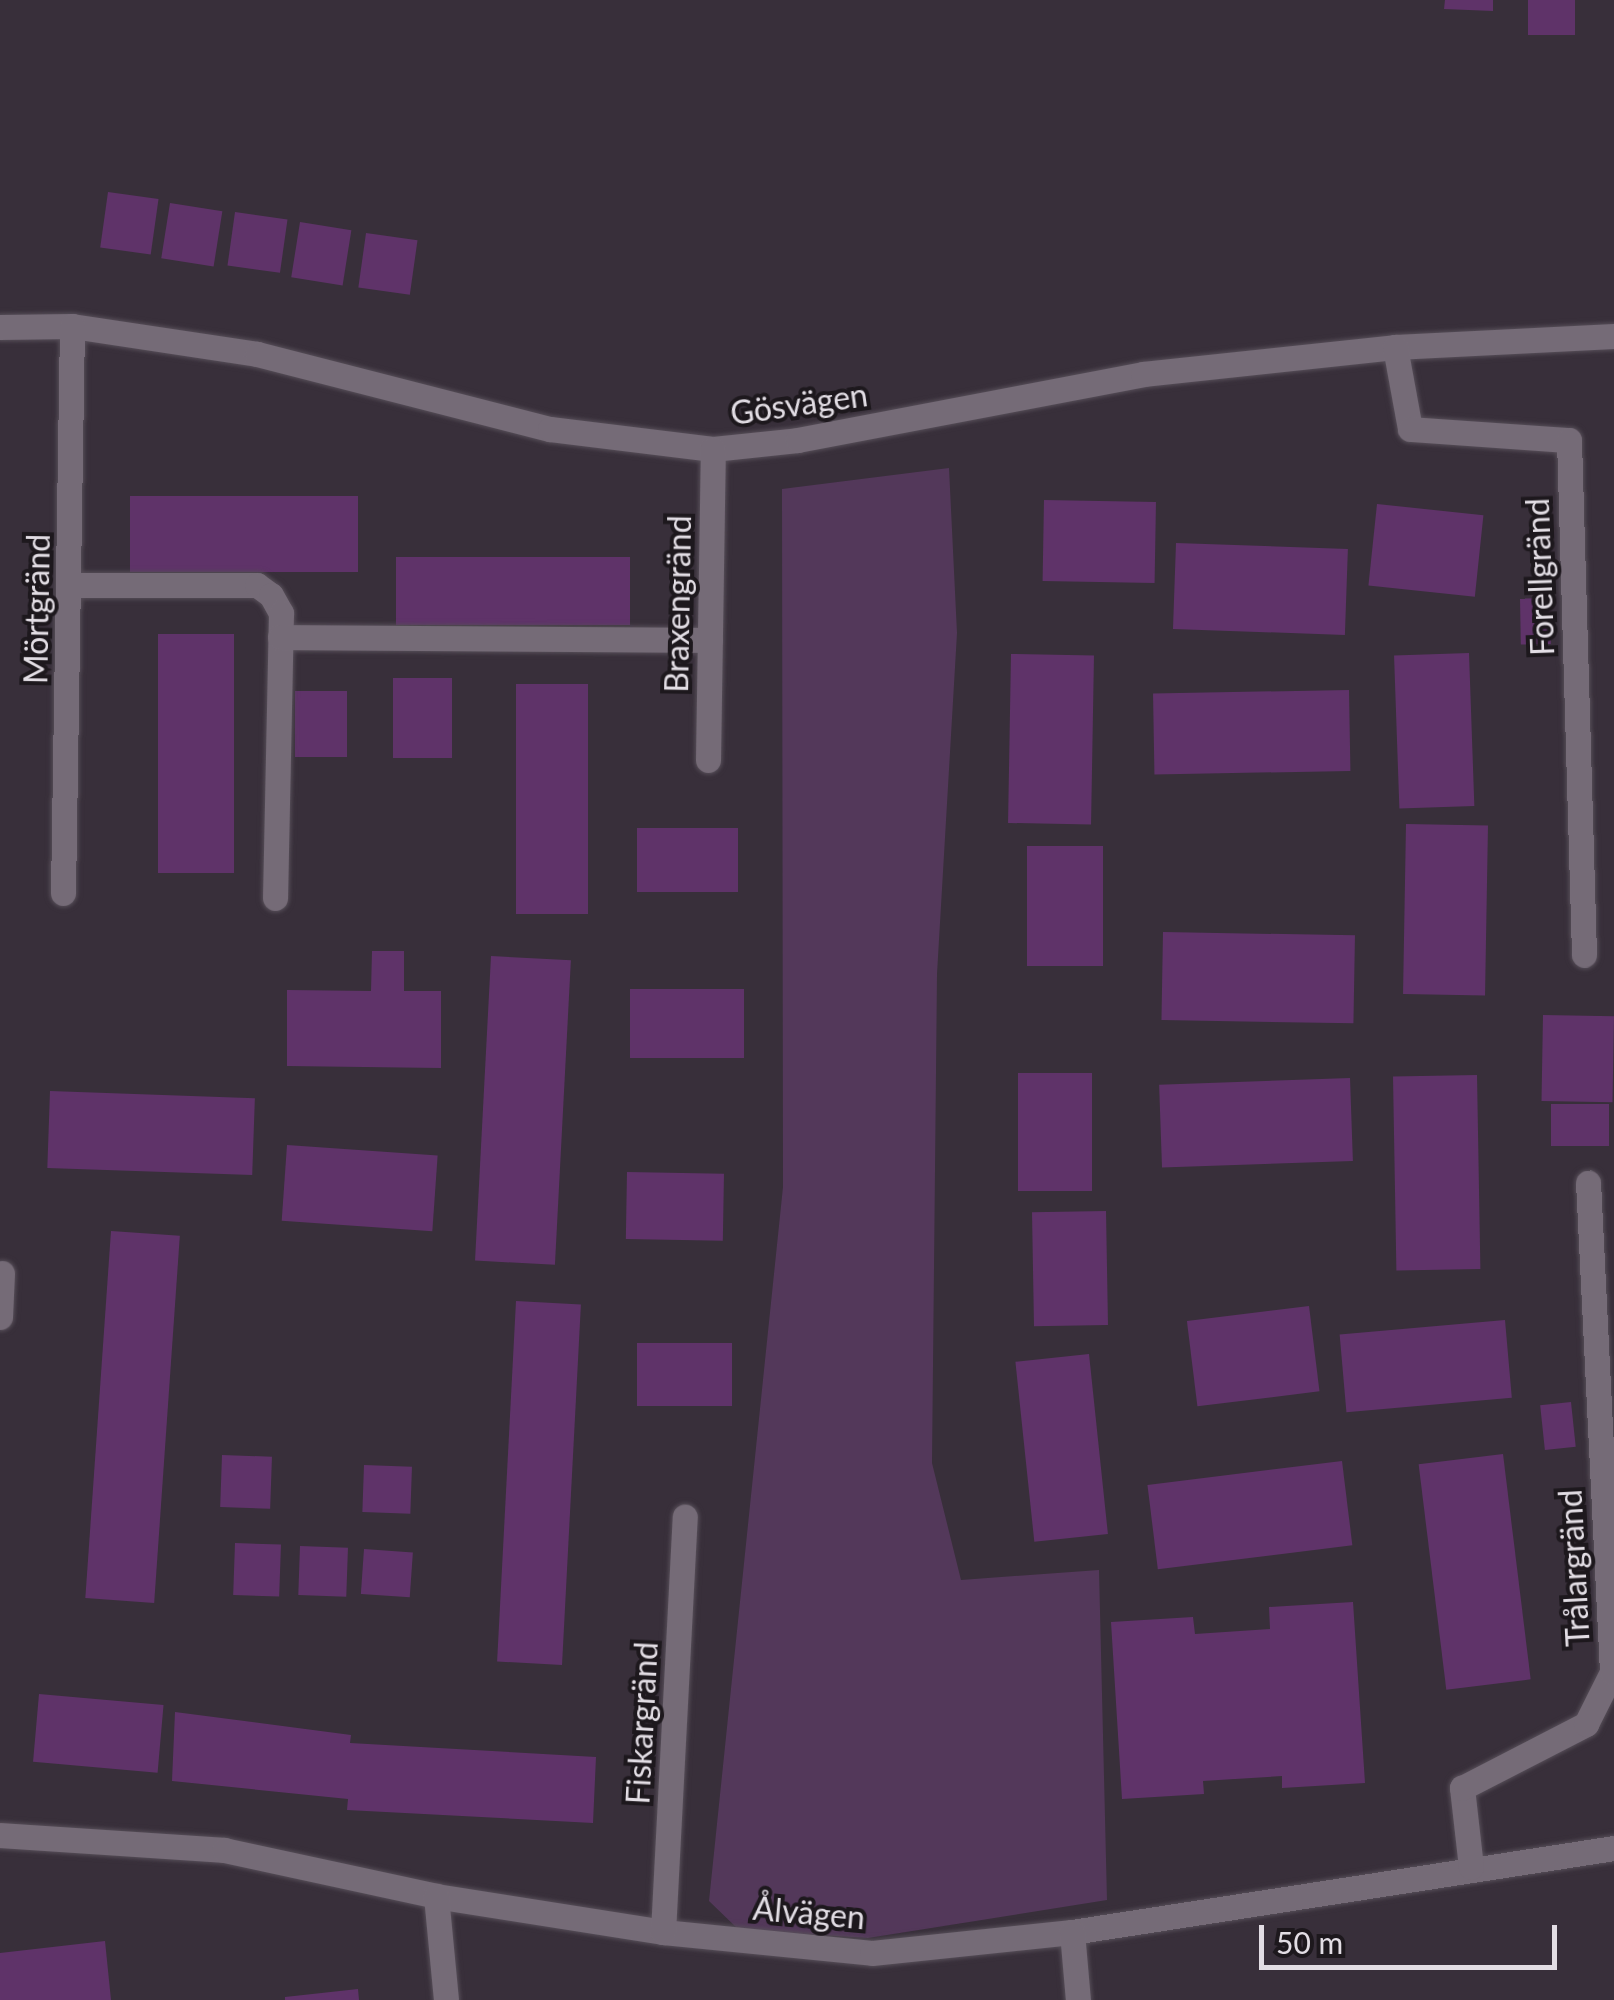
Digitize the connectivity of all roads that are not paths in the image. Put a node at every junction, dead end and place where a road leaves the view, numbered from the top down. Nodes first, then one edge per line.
1 (72, 326) junction
2 (0, 327) edge
3 (1614, 336) edge
4 (1395, 347) junction
5 (713, 449) junction
6 (71, 585) junction
7 (280, 637) junction
8 (710, 640) junction
9 (708, 760) dead end
10 (63, 893) dead end
11 (275, 898) dead end
12 (1584, 955) dead end
13 (1588, 1183) dead end
14 (2, 1272) edge
15 (0, 1317) edge
16 (685, 1517) dead end
17 (0, 1835) edge
18 (1614, 1848) edge
19 (1471, 1867) junction
20 (436, 1896) junction
21 (664, 1932) junction
22 (1072, 1932) junction
23 (446, 2000) edge
24 (1078, 2000) edge

1 - 2 street, Gösvägen
1 - 5 street, Gösvägen
1 - 6 street, Mörtgränd
3 - 4 street, Gösvägen
4 - 5 street, Gösvägen
4 - 12 street, Forellgränd
5 - 8 street, Braxengränd
6 - 7 street
6 - 10 street, Mörtgränd
7 - 8 street
7 - 11 street
8 - 9 street, Braxengränd
13 - 19 street, Trålargränd
14 - 15 street
16 - 21 street, Fiskargränd
17 - 20 street, Ålvägen
18 - 19 street, Ålvägen
19 - 22 street, Ålvägen
20 - 21 street, Ålvägen
20 - 23 street
21 - 22 street, Ålvägen
22 - 24 street

